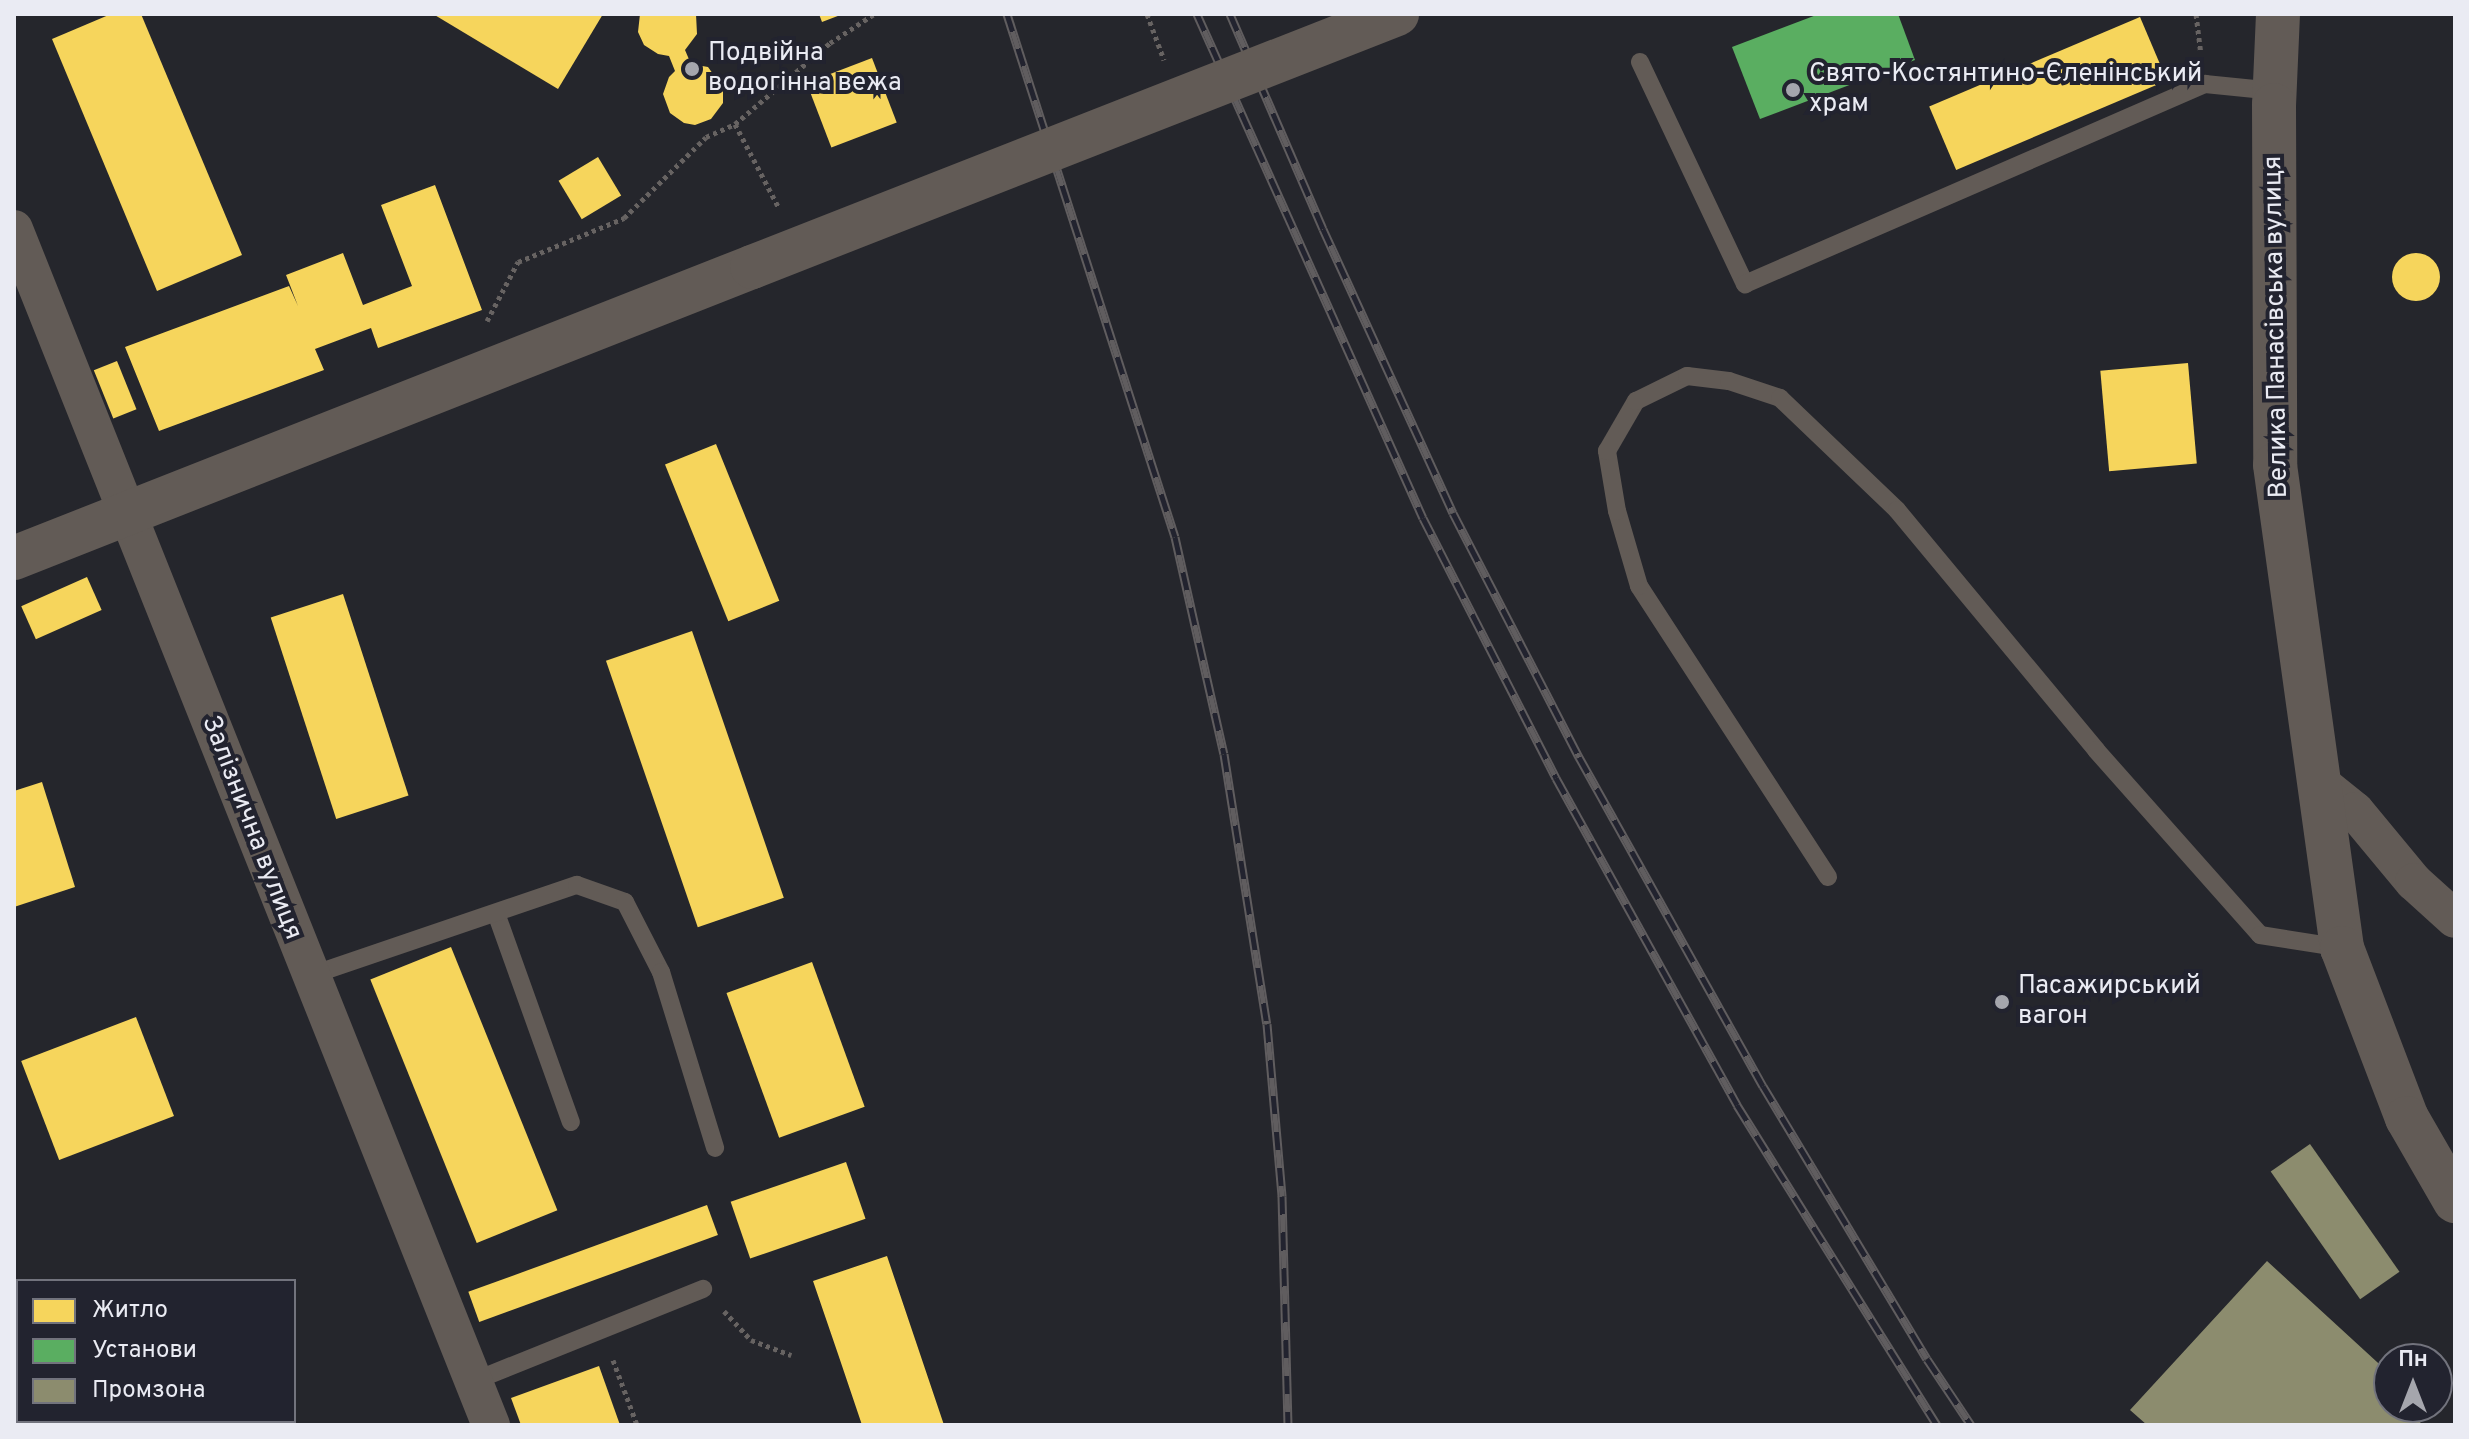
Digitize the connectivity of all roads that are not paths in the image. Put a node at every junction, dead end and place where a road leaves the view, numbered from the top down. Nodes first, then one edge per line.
1 (1397, 14) edge
2 (2278, 14) edge
3 (1640, 62) dead end
4 (2275, 91) junction
5 (14, 229) edge
6 (129, 512) junction
7 (14, 558) edge
8 (2319, 782) junction
9 (1828, 877) dead end
10 (496, 913) junction
11 (2455, 919) edge
12 (2342, 948) junction
13 (309, 976) junction
14 (571, 1122) dead end
15 (715, 1148) dead end
16 (2455, 1201) edge
17 (703, 1289) road end
18 (474, 1381) junction
19 (491, 1425) edge

1 - 6 street, bridge
2 - 4 street, Велика Панасівська вулиця
3 - 4 lane
4 - 8 street, Велика Панасівська вулиця
5 - 6 street, Залізнична вулиця
6 - 7 street
6 - 13 street, Залізнична вулиця
8 - 11 street
8 - 12 street, Велика Панасівська вулиця
9 - 12 lane
10 - 13 lane
10 - 14 lane
10 - 15 lane
12 - 16 street, Велика Панасівська вулиця
13 - 18 street, Залізнична вулиця
17 - 18 lane
18 - 19 street, Залізнична вулиця

